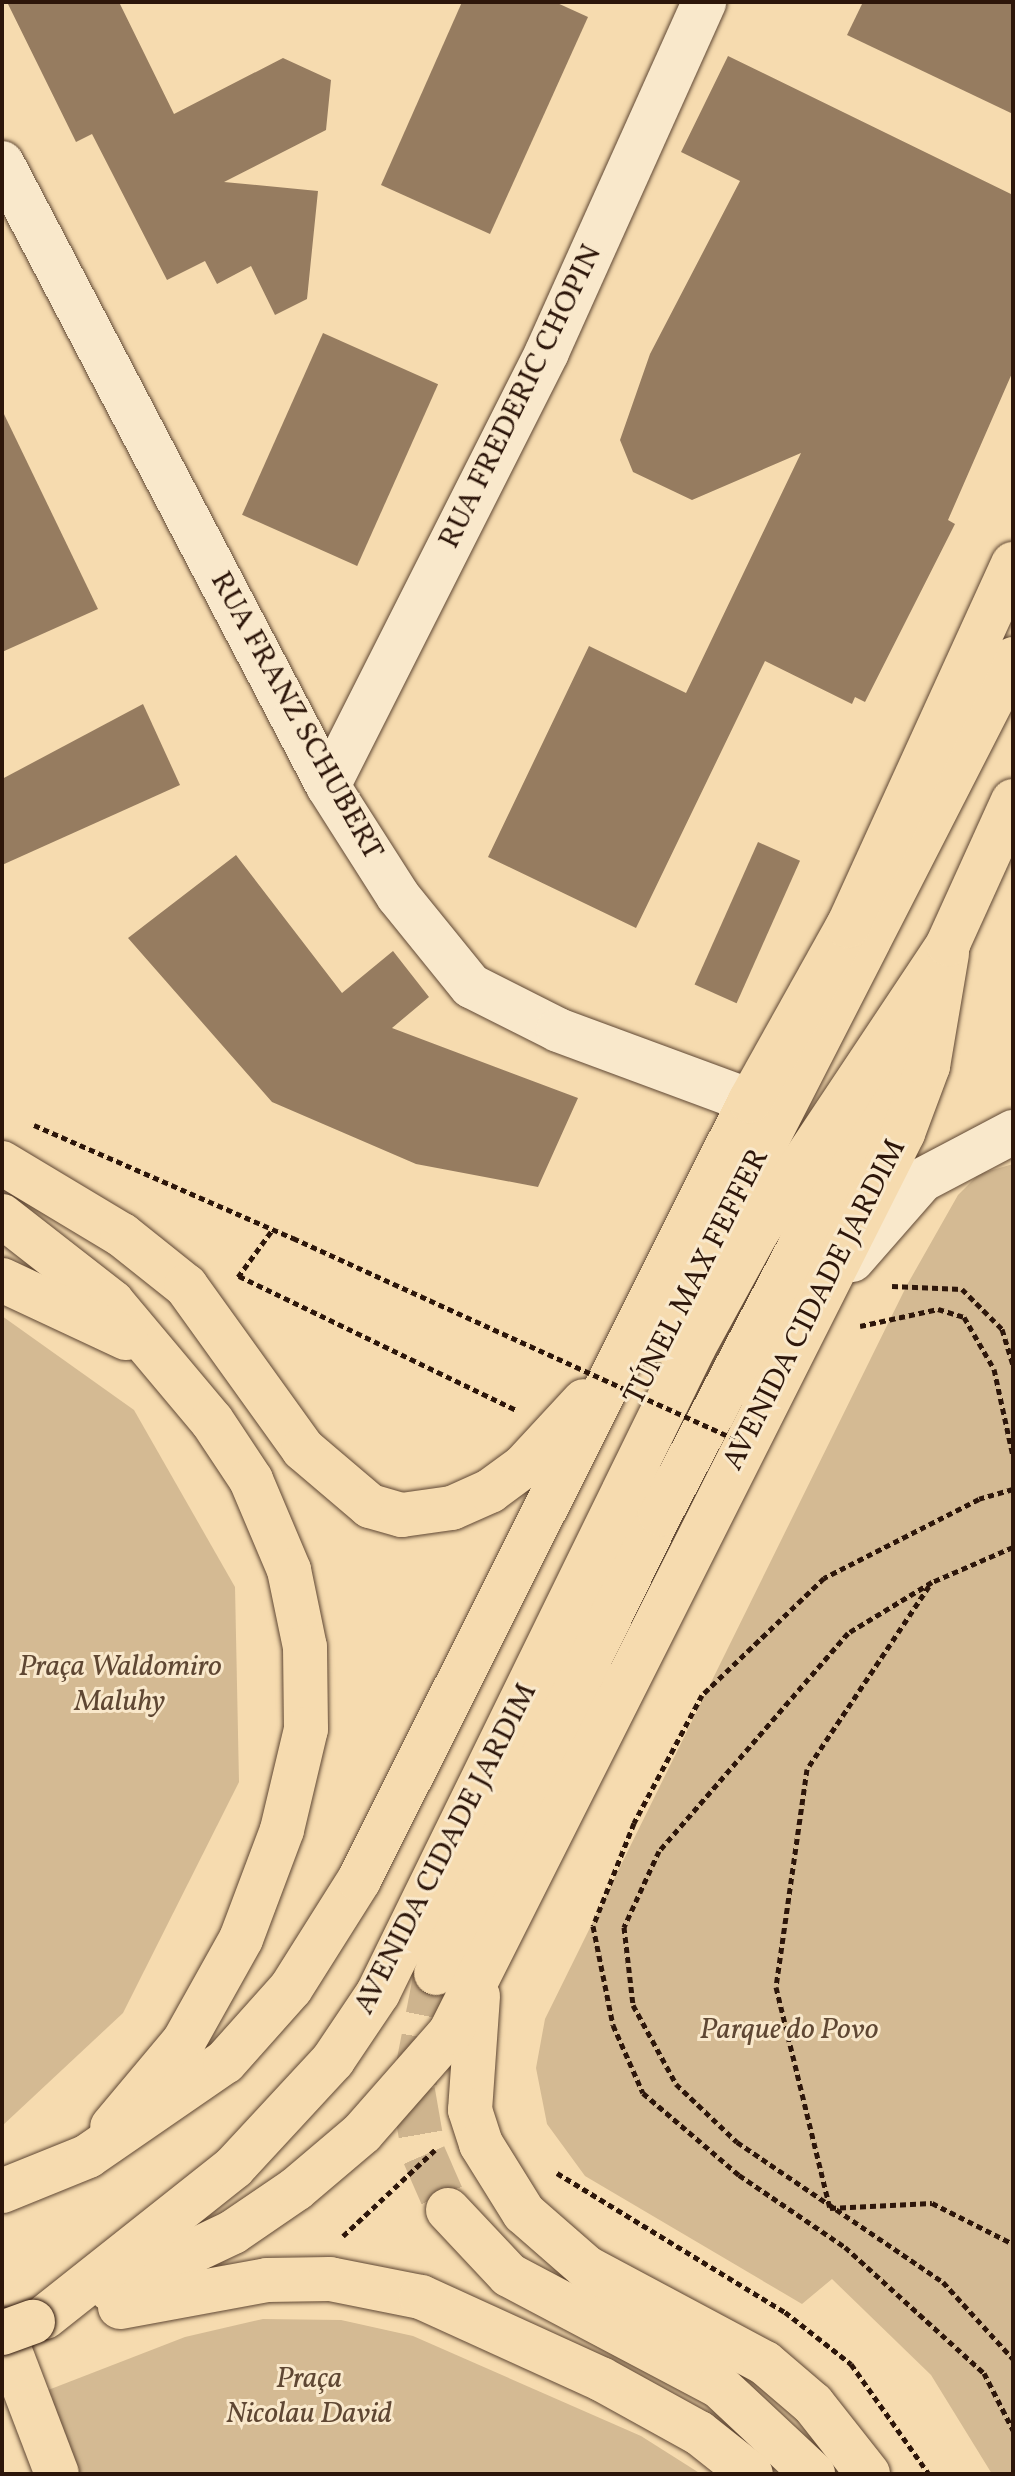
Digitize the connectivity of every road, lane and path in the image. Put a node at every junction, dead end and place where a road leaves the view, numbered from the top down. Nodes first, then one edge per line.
1 (704, 2) edge
2 (2, 163) edge
3 (1013, 564) edge
4 (1013, 659) edge
5 (328, 786) junction
6 (1013, 801) edge
7 (948, 944) junction
8 (750, 1101) junction
9 (16, 1120) dead end
10 (1013, 1132) edge
11 (2, 1163) edge
12 (2, 1216) edge
13 (273, 1229) junction
14 (239, 1276) junction
15 (2, 1280) edge
16 (881, 1287) dead end
17 (819, 1303) junction
18 (212, 1315) junction
19 (980, 1335) dead end
20 (151, 1352) junction
21 (1013, 1366) edge
22 (614, 1372) junction
23 (556, 1429) junction
24 (752, 1447) dead end
25 (1013, 1456) edge
26 (1013, 1489) edge
27 (1013, 1547) edge
28 (932, 1582) junction
29 (359, 1880) junction
30 (436, 1973) tunnel mouth
31 (479, 1981) junction
32 (470, 2110) junction
33 (88, 2156) junction
34 (547, 2162) dead end
35 (2, 2191) edge
36 (830, 2208) junction
37 (448, 2210) tunnel mouth
38 (1013, 2244) edge
39 (330, 2279) junction
40 (20, 2325) edge
41 (1013, 2359) edge
42 (1013, 2430) edge
43 (57, 2474) edge
44 (751, 2474) edge
45 (813, 2474) edge
46 (868, 2474) edge
47 (929, 2474) edge

1 - 5 street, RUA FREDERIC CHOPIN
2 - 5 street, RUA FRANZ SCHUBERT
3 - 8 highway
4 - 29 highway, TÚNEL MAX FEFFER
5 - 8 street, RUA FRANZ SCHUBERT
6 - 7 highway, AVENIDA CIDADE JARDIM
7 - 17 highway, AVENIDA CIDADE JARDIM
7 - 30 highway
7 - 40 highway, AVENIDA CIDADE JARDIM
8 - 22 highway
9 - 13 path
10 - 17 street
11 - 18 highway
12 - 20 highway
13 - 14 path
13 - 24 path, bridge
14 - 18 path
14 - 23 path
15 - 20 highway
16 - 21 path
17 - 31 highway, AVENIDA CIDADE JARDIM
18 - 23 highway
19 - 25 path
20 - 33 highway
22 - 23 highway
22 - 29 highway
26 - 42 path
27 - 28 path
28 - 36 path
28 - 36 path
29 - 33 highway
31 - 32 highway
31 - 40 highway, AVENIDA CIDADE JARDIM
32 - 39 path
32 - 46 highway
33 - 35 highway
34 - 47 path
36 - 38 path
36 - 41 path
37 - 45 highway
39 - 40 highway
39 - 44 highway
40 - 43 highway

